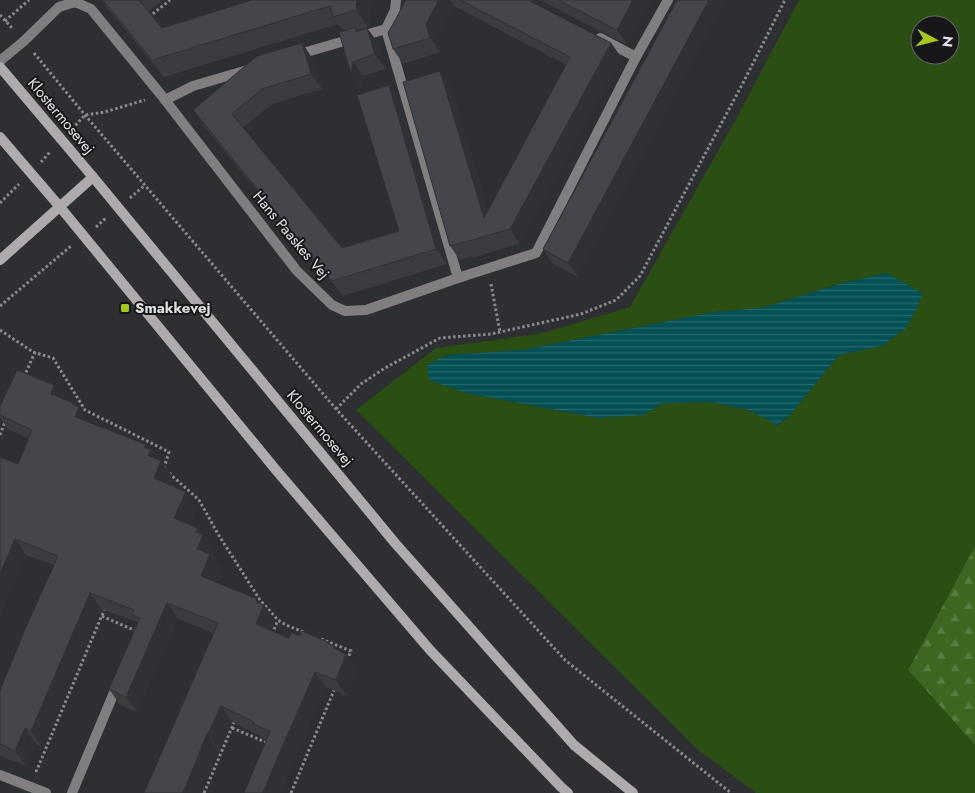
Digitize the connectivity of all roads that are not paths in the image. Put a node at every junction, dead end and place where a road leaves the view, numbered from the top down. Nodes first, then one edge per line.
1 (396, 0) edge
2 (668, 0) edge
3 (386, 29) junction
4 (594, 35) edge
5 (636, 57) junction
6 (285, 59) edge
7 (0, 61) edge
8 (0, 67) edge
9 (258, 67) edge
10 (163, 98) junction
11 (0, 137) edge
12 (93, 177) junction
13 (60, 207) junction
14 (0, 260) edge
15 (458, 278) junction
16 (121, 676) edge
17 (0, 775) edge
18 (46, 793) edge
19 (72, 793) edge
20 (568, 793) edge
21 (633, 793) edge

1 - 3 street
2 - 5 street, Hans Paaskes Vej
3 - 6 street
3 - 15 street
4 - 5 street
5 - 15 street, Hans Paaskes Vej
7 - 10 street, Hans Paaskes Vej
8 - 12 main road, Klostermosevej
9 - 10 street
10 - 15 street, Hans Paaskes Vej
11 - 13 main road
12 - 13 main road
12 - 21 main road, Klostermosevej
13 - 14 main road
13 - 20 main road
16 - 19 street
17 - 18 street

